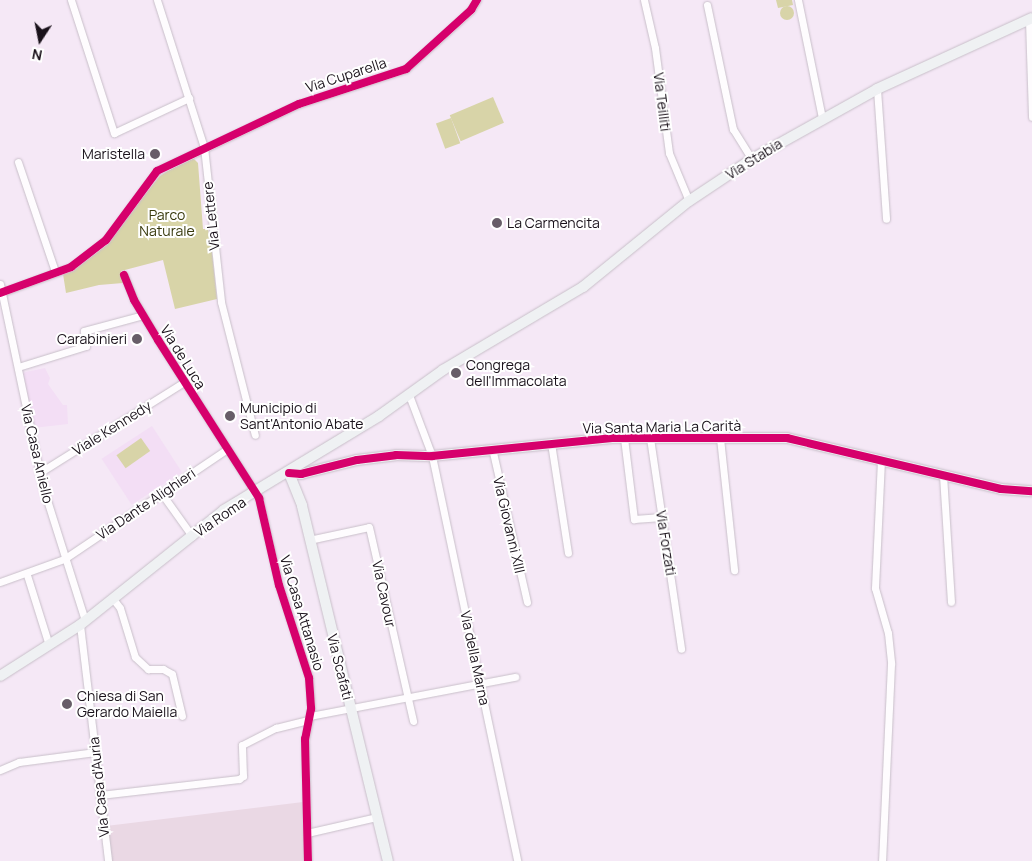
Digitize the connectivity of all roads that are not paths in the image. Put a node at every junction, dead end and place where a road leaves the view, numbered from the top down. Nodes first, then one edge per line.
1 (71, 0) edge
2 (157, 0) edge
3 (477, 0) edge
4 (644, 0) edge
5 (798, 0) edge
6 (707, 4) dead end
7 (1030, 19) edge
8 (877, 89) junction
9 (188, 98) junction
10 (1032, 117) edge
11 (822, 118) junction
12 (204, 147) junction
13 (752, 159) junction
14 (18, 162) dead end
15 (689, 201) junction
16 (886, 219) dead end
17 (55, 271) junction
18 (124, 275) dead end
19 (0, 284) edge
20 (1, 292) edge
21 (143, 315) junction
22 (498, 337) joint
23 (18, 368) junction
24 (184, 382) junction
25 (409, 395) junction
26 (255, 435) dead end
27 (624, 438) junction
28 (650, 438) junction
29 (720, 438) junction
30 (551, 443) junction
31 (492, 448) junction
32 (227, 449) junction
33 (432, 456) junction
34 (881, 460) junction
35 (39, 473) junction
36 (289, 474) junction
37 (943, 475) junction
38 (1032, 490) edge
39 (256, 493) junction
40 (162, 494) junction
41 (662, 516) junction
42 (192, 536) junction
43 (309, 540) junction
44 (568, 553) dead end
45 (64, 560) junction
46 (734, 570) dead end
47 (27, 575) junction
48 (0, 582) edge
49 (113, 599) junction
50 (527, 602) dead end
51 (951, 602) dead end
52 (82, 622) junction
53 (49, 644) junction
54 (681, 649) dead end
55 (0, 676) edge
56 (514, 676) dead end
57 (482, 682) junction
58 (408, 696) junction
59 (350, 707) junction
60 (182, 716) dead end
61 (309, 718) junction
62 (414, 721) dead end
63 (96, 752) junction
64 (0, 770) edge
65 (100, 795) junction
66 (377, 817) junction
67 (307, 833) junction
68 (108, 861) edge
69 (308, 861) edge
70 (388, 861) edge
71 (517, 861) edge
72 (882, 861) edge

1 - 9 street
2 - 9 street, Via Lettere
3 - 12 street, Via Cuparella
4 - 15 street, Via Teilliti
5 - 11 street
6 - 13 street
7 - 8 main road, Via Stabia
7 - 10 street
8 - 11 main road, Via Stabia
8 - 16 street
9 - 12 street, Via Lettere
11 - 13 main road, Via Stabia
12 - 17 street, Via Cuparella
12 - 26 street, Via Lettere
13 - 15 main road, Via Stabia
14 - 17 street
15 - 22 main road, Via Stabia
17 - 20 street, Via Cuparella
18 - 21 street, Via de Luca
19 - 20 street, Via Casa Aniello
20 - 23 street, Via Casa Aniello
21 - 23 street
21 - 24 street, Via de Luca
22 - 25 main road, Via Roma
23 - 35 street, Via Casa Aniello
24 - 32 street, Via de Luca
24 - 35 street, Viale Kennedy
25 - 33 street, Via della Marna
25 - 36 main road, Via Roma
27 - 28 main road, Via Santa Maria La Carità
27 - 30 main road, Via Santa Maria La Carità
27 - 41 street
28 - 29 main road, Via Santa Maria La Carità
28 - 41 street, Via Forzati
29 - 34 main road, Via Santa Maria La Carità
29 - 46 street
30 - 31 main road, Via Santa Maria La Carità
30 - 44 street
31 - 33 main road, Via Santa Maria La Carità
31 - 50 street, Via Giovanni XIII
32 - 39 street, Via de Luca
32 - 40 street, Via Dante Alighieri
33 - 36 main road, Via Santa Maria La Carità
33 - 57 street, Via della Marna
34 - 37 main road, Via Santa Maria La Carità
34 - 72 street
35 - 45 street, Via Casa Aniello
36 - 39 main road, Via Roma
36 - 43 main road, Via Scafati
37 - 38 main road, Via Santa Maria La Carità
37 - 51 street
39 - 42 main road, Via Roma
39 - 61 street, Via Casa Attanasio
40 - 42 street
40 - 45 street, Via Dante Alighieri
41 - 54 street, Via Forzati
42 - 49 main road, Via Roma
43 - 58 street, Via Cavour
43 - 59 main road, Via Scafati
45 - 47 street, Via Dante Alighieri
45 - 52 street, Via Casa Aniello
47 - 48 street, Via Dante Alighieri
47 - 53 street
49 - 52 main road, Via Roma
49 - 60 street
52 - 53 main road, Via Roma
52 - 63 street, Via Casa d'Auria
53 - 55 main road, Via Roma
56 - 57 street
57 - 58 street
57 - 71 street, Via della Marna
58 - 59 street
58 - 62 street, Via Cavour
59 - 61 street
59 - 66 main road, Via Scafati
61 - 65 street
61 - 67 street, Via Casa Attanasio
63 - 64 street
63 - 65 street, Via Casa d'Auria
65 - 68 street, Via Casa d'Auria
66 - 67 street
66 - 70 main road, Via Scafati
67 - 69 street, Via Casa Attanasio

